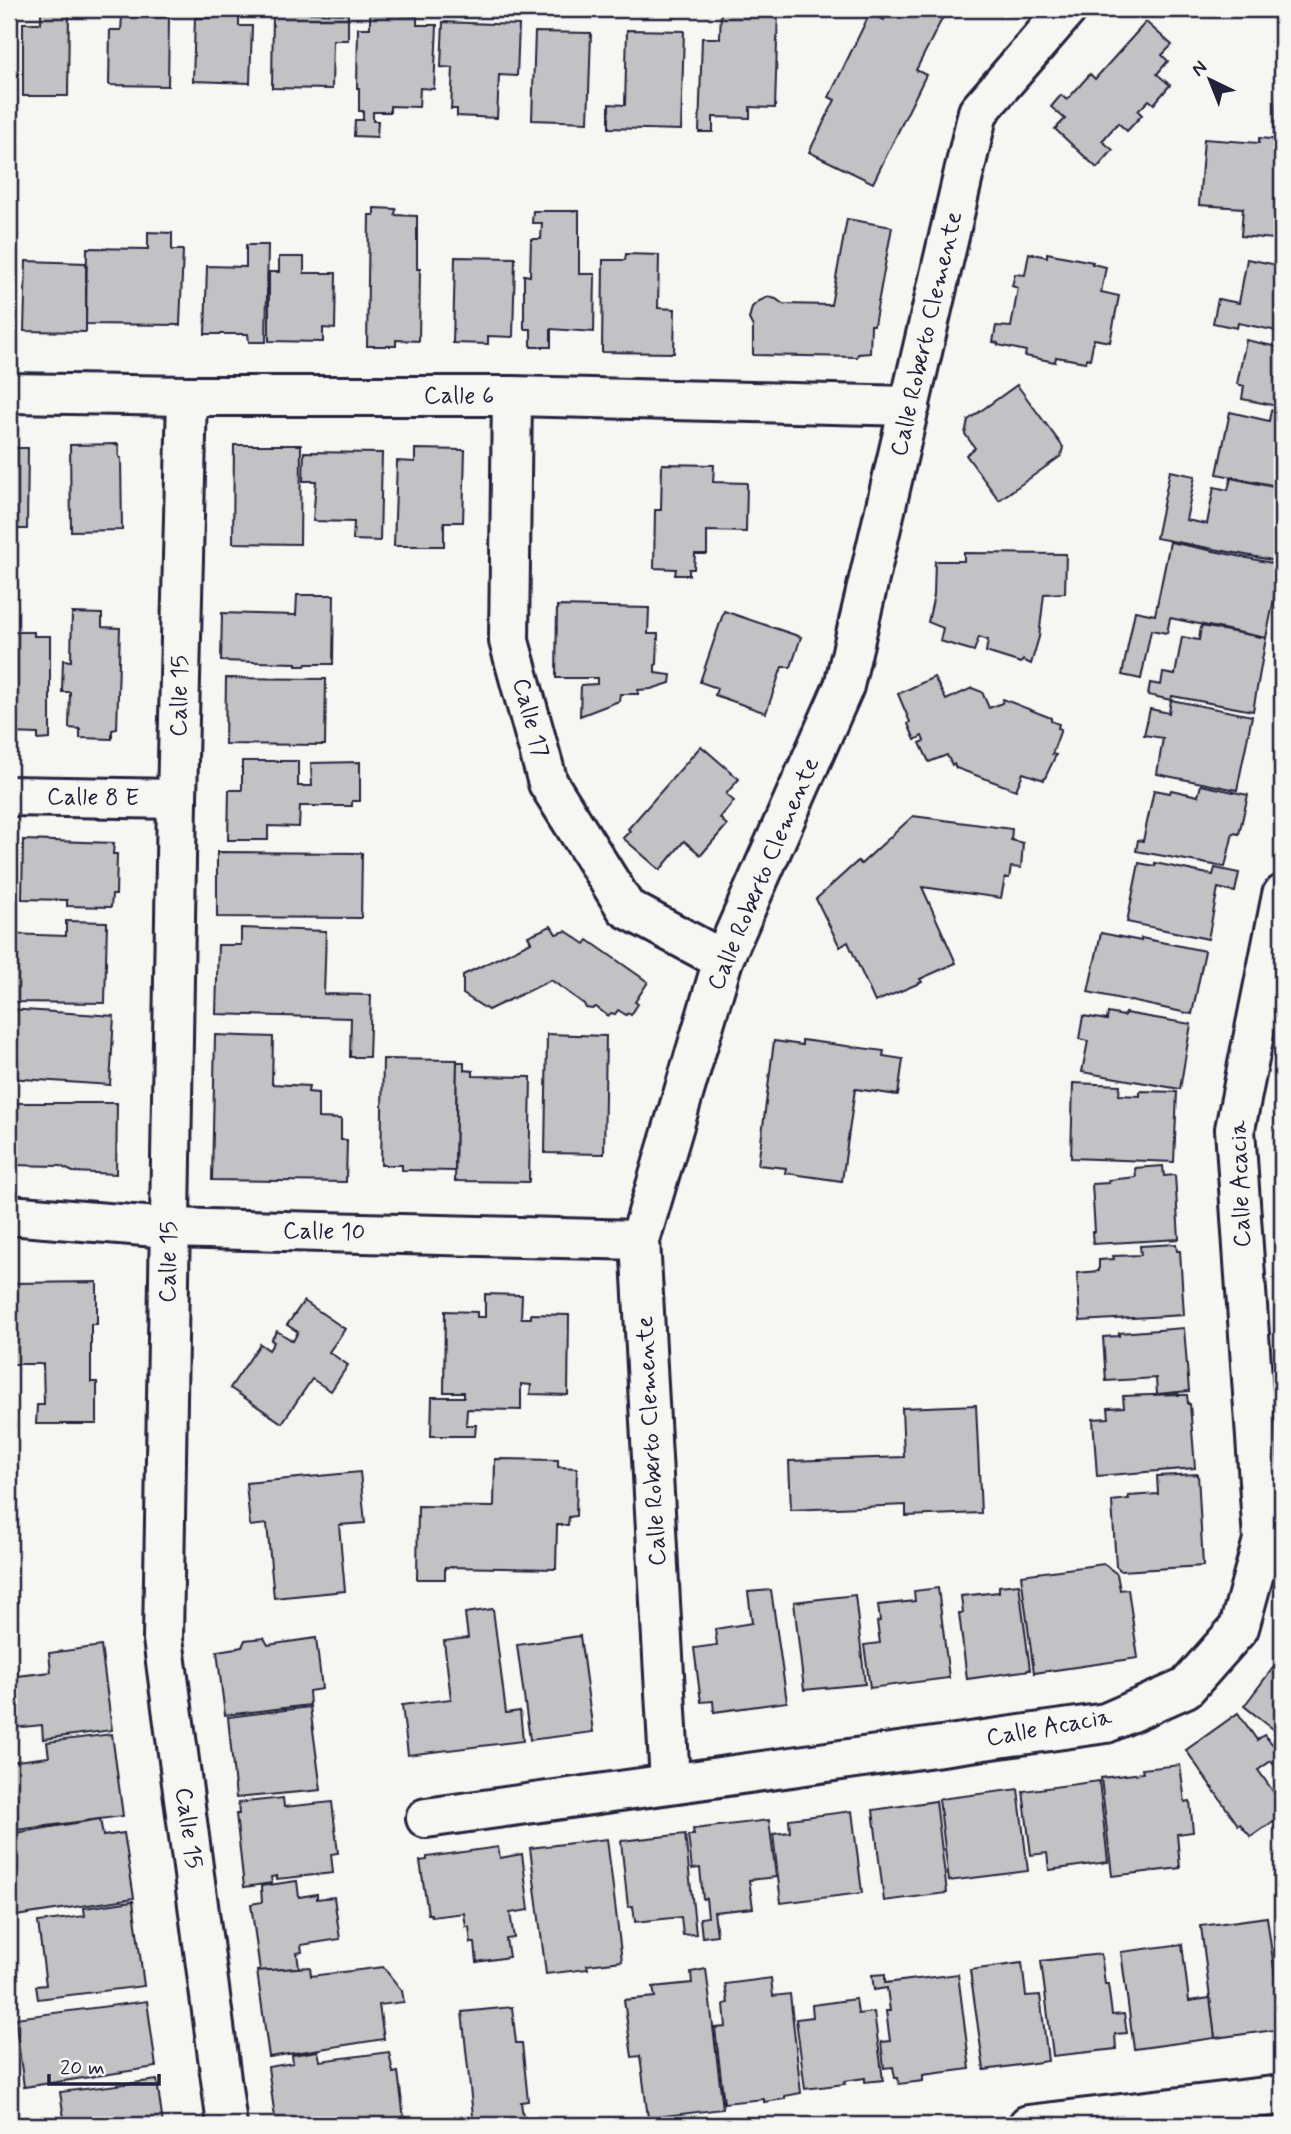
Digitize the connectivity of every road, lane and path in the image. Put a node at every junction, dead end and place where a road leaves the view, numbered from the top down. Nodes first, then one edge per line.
1 (1067, 9) edge
2 (9, 393) edge
3 (187, 396) junction
4 (512, 396) junction
5 (910, 406) junction
6 (9, 796) edge
7 (177, 799) junction
8 (1282, 895) edge
9 (723, 960) junction
10 (9, 1215) edge
11 (169, 1228) junction
12 (640, 1240) junction
13 (670, 1783) junction
14 (426, 1818) dead end
15 (1282, 2095) edge
16 (227, 2125) edge
17 (1028, 2125) edge

1 - 5 street, Calle Roberto Clemente
2 - 3 street, Calle 6
3 - 4 street, Calle 6
3 - 7 street, Calle 15
4 - 5 street, Calle 6
4 - 9 street, Calle 17
5 - 9 street, Calle Roberto Clemente
6 - 7 street, Calle 8 E
7 - 11 street, Calle 15
8 - 13 street, Calle Acacia
9 - 12 street, Calle Roberto Clemente
10 - 11 street, Calle 10
11 - 12 street, Calle 10
11 - 16 street, Calle 15
12 - 13 street, Calle Roberto Clemente
13 - 14 street, Calle Acacia
15 - 17 street

